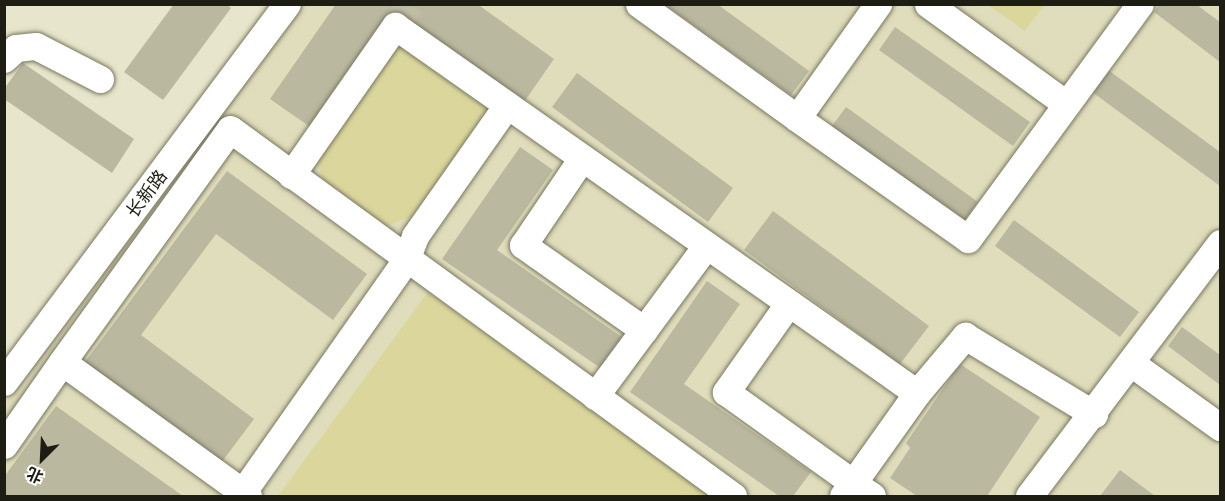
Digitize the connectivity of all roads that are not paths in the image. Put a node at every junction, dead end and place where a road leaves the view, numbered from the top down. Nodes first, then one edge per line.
1 (287, 4) edge
2 (639, 4) edge
3 (878, 4) edge
4 (928, 4) edge
5 (1140, 4) edge
6 (4, 59) edge
7 (100, 79) dead end
8 (1066, 104) junction
9 (507, 105) junction
10 (797, 118) junction
11 (582, 158) junction
12 (291, 175) junction
13 (1221, 243) edge
14 (706, 246) junction
15 (406, 260) junction
16 (788, 304) junction
17 (644, 330) junction
18 (62, 362) junction
19 (1131, 363) junction
20 (4, 382) edge
21 (916, 393) junction
22 (595, 396) junction
23 (1094, 414) junction
24 (1221, 427) edge
25 (4, 445) edge
26 (856, 492) edge
27 (243, 495) edge
28 (733, 496) edge
29 (1029, 496) edge

1 - 20 street, 长新路
2 - 10 street
3 - 10 street
4 - 8 street
5 - 8 street
6 - 7 street
8 - 10 street
9 - 11 street
9 - 12 street
9 - 15 street
11 - 14 street
11 - 17 street
12 - 15 street
12 - 18 street
13 - 19 street
14 - 16 street
14 - 17 street
15 - 22 street
15 - 27 street
16 - 21 street
16 - 26 street
17 - 22 street
18 - 25 street
18 - 27 street
19 - 23 street
19 - 24 street
21 - 23 street
21 - 26 street
22 - 28 street
23 - 29 street

